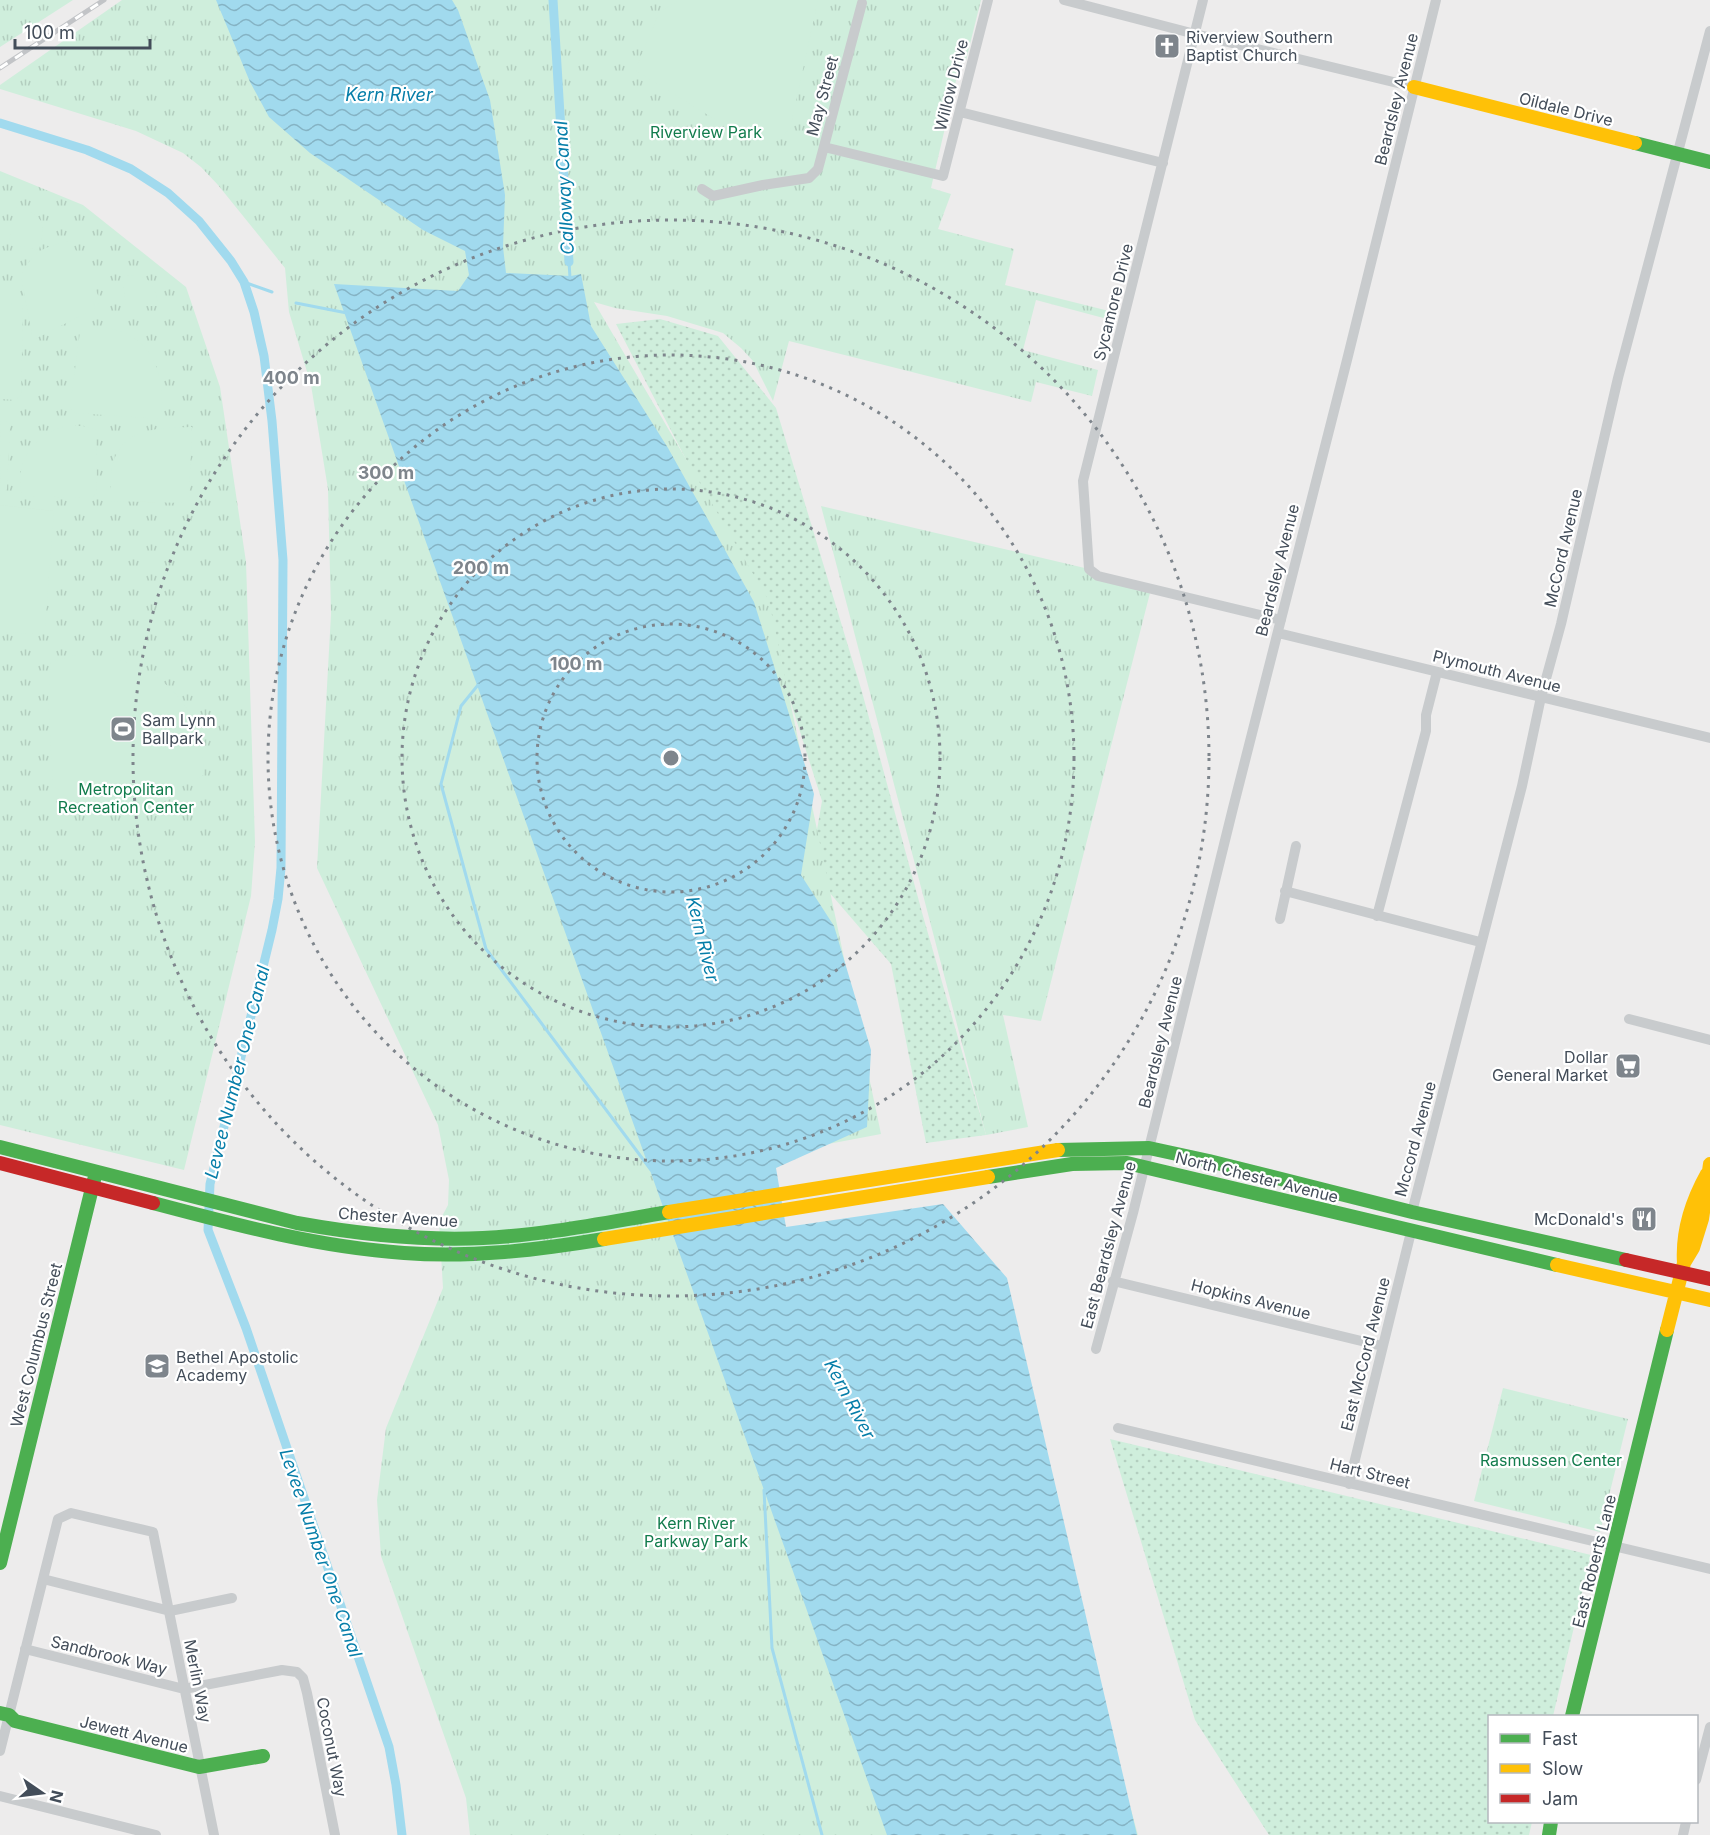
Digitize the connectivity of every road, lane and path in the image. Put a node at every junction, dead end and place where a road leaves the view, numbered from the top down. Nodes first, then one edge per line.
1 (988, 0) edge
2 (1064, 0) edge
3 (1203, 0) edge
4 (1436, 0) edge
5 (862, 3) dead end
6 (1710, 30) edge
7 (1195, 34) junction
8 (1414, 87) junction
9 (960, 112) junction
10 (824, 147) junction
11 (1678, 154) junction
12 (1710, 162) edge
13 (1163, 163) junction
14 (943, 176) joint
15 (702, 189) dead end
16 (1281, 620) junction
17 (1278, 633) junction
18 (1437, 672) junction
19 (1541, 697) junction
20 (1710, 738) edge
21 (1296, 846) dead end
22 (1285, 891) junction
23 (1377, 916) junction
24 (1280, 919) dead end
25 (1480, 942) junction
26 (1629, 1019) dead end
27 (1710, 1040) edge
28 (1448, 1073) joint
29 (0, 1147) edge
30 (1149, 1148) junction
31 (0, 1163) edge
32 (1144, 1166) junction
33 (1709, 1169) edge
34 (96, 1171) junction
35 (92, 1187) junction
36 (801, 1190) joint
37 (791, 1208) joint
38 (1412, 1212) junction
39 (1444, 1219) junction
40 (1365, 1221) junction
41 (1411, 1232) junction
42 (1683, 1268) junction
43 (1710, 1279) edge
44 (1113, 1281) junction
45 (1677, 1292) junction
46 (1710, 1300) edge
47 (1382, 1346) junction
48 (1096, 1348) dead end
49 (1118, 1428) dead end
50 (1349, 1484) junction
51 (1614, 1547) junction
52 (0, 1563) edge
53 (1710, 1569) edge
54 (43, 1579) junction
55 (231, 1598) dead end
56 (170, 1611) junction
57 (25, 1649) junction
58 (292, 1670) joint
59 (184, 1689) junction
60 (4, 1714) edge
61 (1572, 1715) edge
62 (1710, 1727) edge
63 (0, 1751) edge
64 (1703, 1751) edge
65 (263, 1756) dead end
66 (199, 1767) junction
67 (1698, 1772) edge
68 (0, 1796) edge
69 (156, 1835) edge
70 (214, 1835) edge
71 (335, 1835) edge

1 - 9 street, Willow Drive
2 - 7 street
3 - 7 street, Sycamore Drive
4 - 8 street, Beardsley Avenue
5 - 10 street, May Street
6 - 11 street, McCord Avenue
7 - 8 street
7 - 13 street, Sycamore Drive
8 - 11 main road, Oildale Drive
8 - 16 street, Beardsley Avenue
9 - 13 street
9 - 14 street, Willow Drive
10 - 14 street, May Street
10 - 15 street
11 - 12 main road, Oildale Drive
11 - 19 street, McCord Avenue
13 - 16 street, Sycamore Drive
16 - 17 street, Beardsley Avenue
17 - 18 street, Plymouth Avenue
17 - 30 street, Beardsley Avenue
18 - 19 street, Plymouth Avenue
18 - 23 street
19 - 20 street, Plymouth Avenue
19 - 25 street, McCord Avenue
21 - 22 street
22 - 23 street
22 - 24 street
23 - 25 street
25 - 28 street, McCord Avenue
26 - 27 street
28 - 38 street, Mccord Avenue
29 - 34 main road, Chester Avenue
30 - 32 street, East Beardsley Avenue
30 - 36 main road, North Chester Avenue
30 - 38 main road, North Chester Avenue
31 - 35 main road, Chester Avenue
32 - 37 main road, North Chester Avenue
32 - 40 main road, North Chester Avenue
32 - 44 street, East Beardsley Avenue
33 - 42 main road, East Roberts Lane
34 - 35 main road, West Columbus Street
34 - 36 main road, Chester Avenue
35 - 37 main road, Chester Avenue
35 - 52 main road, West Columbus Street
38 - 39 main road, North Chester Avenue
38 - 40 main road
39 - 41 main road
39 - 42 main road, North Chester Avenue
40 - 41 main road, North Chester Avenue
41 - 45 main road, North Chester Avenue
41 - 47 street, East McCord Avenue
42 - 43 main road, North Chester Avenue
42 - 45 main road, East Roberts Lane
44 - 47 street, Hopkins Avenue
44 - 48 street, East Beardsley Avenue
45 - 46 main road, North Chester Avenue
45 - 51 main road, East Roberts Lane
47 - 50 street, East McCord Avenue
49 - 50 street, Hart Street
50 - 51 street, Hart Street
51 - 53 street, Hart Street
51 - 61 main road, East Roberts Lane
54 - 56 street
54 - 56 street, Merlin Way
54 - 57 street
55 - 56 street
56 - 59 street, Merlin Way
57 - 59 street, Sandbrook Way
57 - 60 street
58 - 59 street, Sandbrook Way
58 - 71 street, Coconut Way
59 - 66 street, Merlin Way
60 - 63 street
60 - 66 main road, Jewett Avenue
62 - 64 street
64 - 67 street
65 - 66 main road, Jewett Avenue
66 - 70 street, Merlin Way
68 - 69 street

